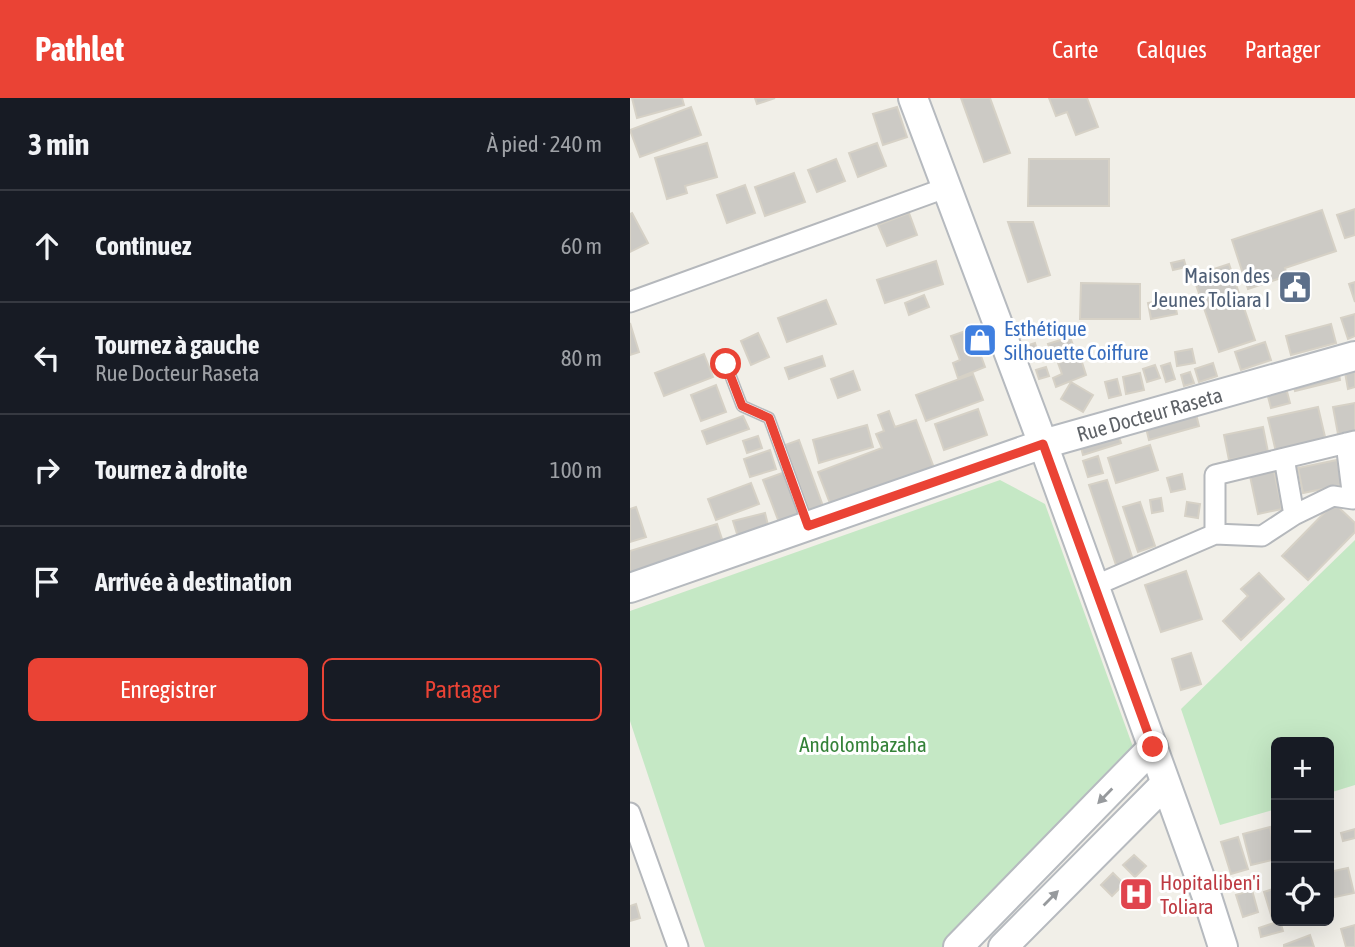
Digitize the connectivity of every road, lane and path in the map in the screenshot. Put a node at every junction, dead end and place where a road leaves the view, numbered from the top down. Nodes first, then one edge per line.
1 (913, 98) edge
2 (947, 187) junction
3 (630, 302) edge
4 (1355, 356) edge
5 (726, 364) dead end
6 (1350, 442) edge
7 (1043, 444) junction
8 (1284, 458) junction
9 (1294, 515) junction
10 (808, 526) junction
11 (1214, 534) junction
12 (1094, 586) junction
13 (630, 588) edge
14 (1153, 747) junction
15 (1165, 784) junction
16 (630, 813) edge
17 (678, 947) edge
18 (958, 947) edge
19 (1003, 947) edge
20 (1223, 947) edge

1 - 2 street
2 - 3 street
2 - 7 street
4 - 7 street, Rue Docteur Raseta
5 - 10 lane
6 - 8 street
6 - 9 street
7 - 10 street, Rue Docteur Raseta
7 - 12 street
8 - 9 street
8 - 11 street
9 - 11 street
10 - 13 street, Rue Docteur Raseta
11 - 12 street
12 - 14 street
14 - 15 street
14 -> 18 street
19 -> 15 street
15 - 20 street
16 - 17 street

